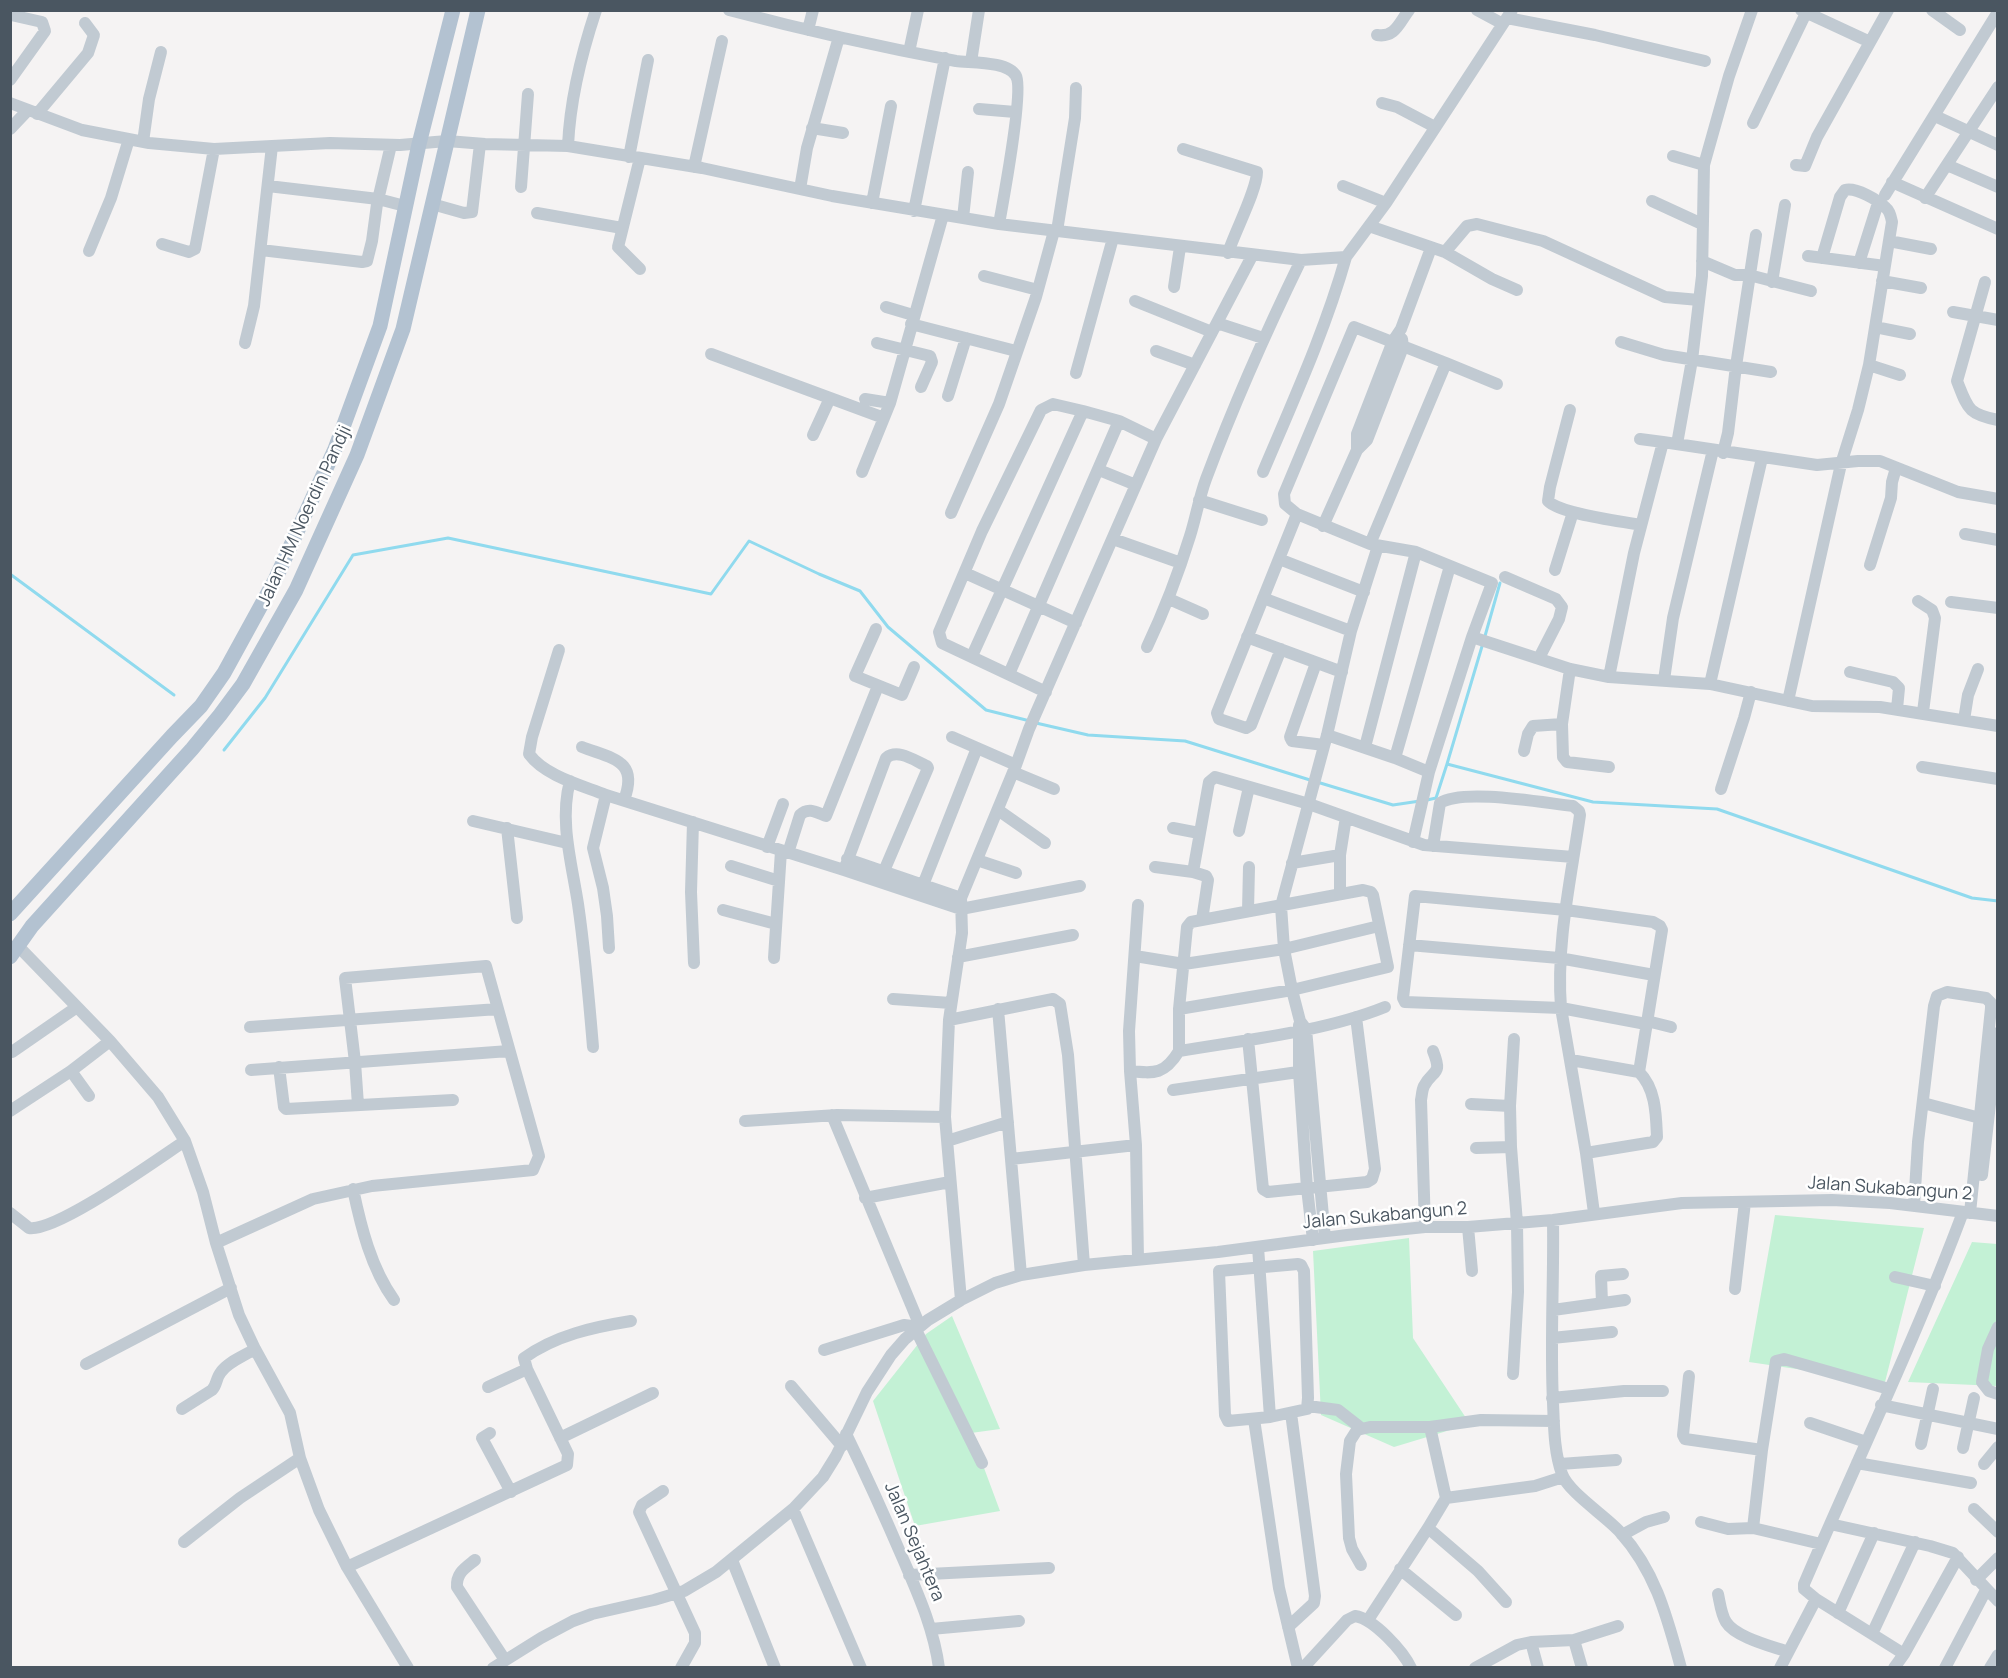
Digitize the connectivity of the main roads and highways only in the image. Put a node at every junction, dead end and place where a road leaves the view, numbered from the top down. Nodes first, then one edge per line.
1 (453, 10) edge
2 (478, 10) edge
3 (10, 914) edge
4 (14, 951) edge

1 - 3 main road, Jalan HM Noerdin Pandji
2 - 4 main road, Jalan HM Noerdin Pandji

